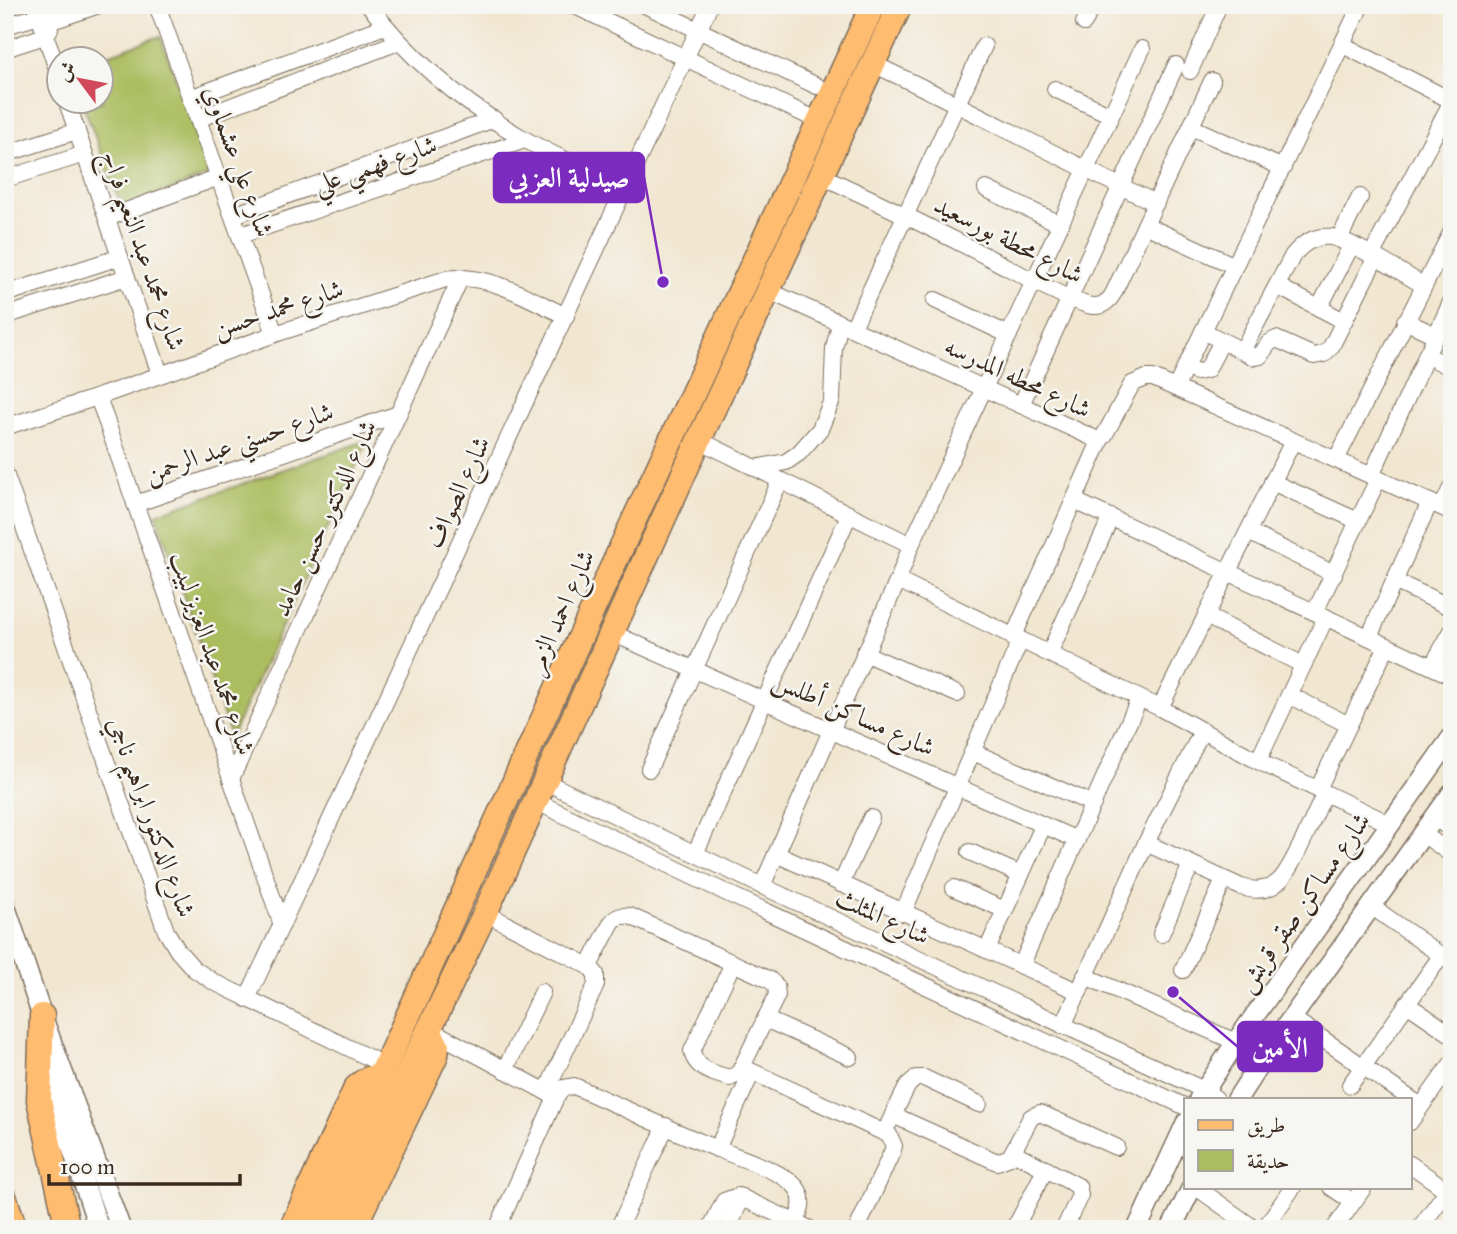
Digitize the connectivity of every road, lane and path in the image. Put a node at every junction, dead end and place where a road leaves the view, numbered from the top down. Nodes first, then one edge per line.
1 (99, 5) edge
2 (157, 5) edge
3 (369, 5) edge
4 (573, 5) edge
5 (645, 5) edge
6 (710, 5) edge
7 (855, 5) edge
8 (873, 5) edge
9 (900, 5) edge
10 (916, 5) edge
11 (1092, 5) edge
12 (1219, 5) edge
13 (1361, 5) edge
14 (37, 10) edge
15 (58, 19) junction
16 (1084, 23) dead end
17 (5, 26) edge
18 (385, 26) junction
19 (699, 29) junction
20 (45, 36) junction
21 (398, 42) junction
22 (1343, 45) junction
23 (49, 46) edge
24 (984, 46) dead end
25 (5, 49) edge
26 (1142, 49) dead end
27 (686, 59) junction
28 (874, 62) junction
29 (1212, 81) dead end
30 (817, 86) junction
31 (1055, 89) dead end
32 (190, 98) junction
33 (1452, 101) edge
34 (958, 103) junction
35 (1111, 115) junction
36 (72, 116) edge
37 (198, 119) junction
38 (494, 119) junction
39 (820, 121) junction
40 (1191, 127) junction
41 (77, 131) junction
42 (525, 140) junction
43 (5, 154) edge
44 (85, 154) junction
45 (1283, 168) junction
46 (1085, 170) junction
47 (820, 175) junction
48 (219, 177) junction
49 (5, 179) edge
50 (1120, 187) junction
51 (626, 189) junction
52 (986, 189) dead end
53 (1360, 197) dead end
54 (1156, 203) junction
55 (234, 215) junction
56 (906, 215) junction
57 (107, 218) junction
58 (1060, 224) junction
59 (1145, 225) junction
60 (1452, 231) edge
61 (241, 236) junction
62 (1345, 242) junction
63 (120, 257) junction
64 (1373, 258) junction
65 (1235, 266) junction
66 (461, 276) junction
67 (127, 277) junction
68 (1034, 281) junction
69 (1423, 285) junction
70 (1277, 286) junction
71 (769, 290) junction
72 (8, 293) edge
73 (1070, 297) junction
74 (934, 300) dead end
75 (1452, 300) edge
76 (1319, 308) junction
77 (11, 314) edge
78 (566, 316) junction
79 (1344, 321) junction
80 (1405, 321) junction
81 (847, 326) junction
82 (1203, 331) junction
83 (275, 334) junction
84 (1009, 335) junction
85 (1435, 335) junction
86 (1222, 341) junction
87 (1242, 351) junction
88 (1426, 355) junction
89 (1185, 366) junction
90 (1452, 368) edge
91 (160, 374) junction
92 (984, 387) junction
93 (1176, 387) junction
94 (98, 397) junction
95 (1021, 405) junction
96 (398, 414) junction
97 (5, 427) edge
98 (1101, 439) junction
99 (699, 440) junction
100 (1293, 441) junction
101 (1336, 460) junction
102 (755, 468) junction
103 (5, 473) edge
104 (1374, 477) junction
105 (780, 481) junction
106 (1272, 482) junction
107 (1452, 486) edge
108 (1075, 500) junction
109 (135, 504) junction
110 (1441, 507) edge
111 (849, 515) junction
112 (1111, 517) junction
113 (1358, 522) junction
114 (1248, 533) junction
115 (911, 545) junction
116 (1228, 572) junction
117 (1334, 573) junction
118 (898, 580) junction
119 (1394, 581) junction
120 (1452, 608) edge
121 (1321, 615) junction
122 (1206, 616) junction
123 (1452, 631) edge
124 (611, 632) junction
125 (1369, 637) junction
126 (1017, 640) junction
127 (1387, 646) junction
128 (864, 653) junction
129 (1049, 654) junction
130 (1303, 665) junction
131 (1432, 666) junction
132 (694, 668) junction
133 (1452, 676) edge
134 (957, 694) dead end
135 (1289, 695) junction
136 (1139, 699) junction
137 (765, 700) junction
138 (1160, 708) junction
139 (1349, 725) junction
140 (830, 730) junction
141 (1202, 731) junction
142 (1452, 737) edge
143 (973, 752) junction
144 (1258, 761) junction
145 (649, 769) dead end
146 (231, 779) junction
147 (957, 786) junction
148 (539, 791) junction
149 (1321, 791) junction
150 (1452, 793) edge
151 (1093, 804) junction
152 (608, 813) junction
153 (1434, 817) junction
154 (871, 818) dead end
155 (1390, 824) junction
156 (1043, 826) junction
157 (1452, 830) edge
158 (600, 831) junction
159 (1422, 834) junction
160 (1077, 840) junction
161 (1146, 843) junction
162 (970, 852) dead end
163 (695, 854) junction
164 (776, 854) junction
165 (1452, 855) edge
166 (1191, 864) junction
167 (1021, 875) junction
168 (1224, 880) junction
169 (841, 884) junction
170 (762, 886) junction
171 (954, 888) dead end
172 (5, 905) edge
173 (1371, 906) junction
174 (1005, 910) junction
175 (485, 913) junction
176 (903, 913) junction
177 (282, 925) junction
178 (1161, 934) dead end
179 (987, 950) junction
180 (1447, 959) edge
181 (733, 963) junction
182 (590, 965) junction
183 (1021, 966) junction
184 (1183, 970) dead end
185 (1085, 976) junction
186 (541, 992) dead end
187 (1079, 992) junction
188 (247, 999) junction
189 (1407, 1004) junction
190 (1292, 1018) junction
191 (765, 1019) junction
192 (46, 1023) junction
193 (1063, 1026) junction
194 (429, 1029) junction
195 (1452, 1035) edge
196 (1236, 1042) junction
197 (850, 1057) dead end
198 (1136, 1060) junction
199 (1452, 1063) edge
200 (1363, 1066) junction
201 (747, 1069) junction
202 (505, 1070) junction
203 (383, 1071) junction
204 (1127, 1079) junction
205 (1350, 1085) dead end
206 (551, 1094) junction
207 (1206, 1096) edge
208 (1238, 1098) edge
209 (1410, 1098) edge
210 (1412, 1099) edge
211 (979, 1104) dead end
212 (1184, 1106) edge
213 (1422, 1106) junction
214 (893, 1115) junction
215 (1412, 1119) edge
216 (666, 1126) junction
217 (1184, 1127) edge
218 (884, 1132) junction
219 (1116, 1147) dead end
220 (717, 1149) junction
221 (1013, 1152) junction
222 (1412, 1165) edge
223 (1046, 1168) junction
224 (1193, 1188) edge
225 (1195, 1188) edge
226 (1292, 1188) edge
227 (1332, 1188) edge
228 (1363, 1188) edge
229 (1450, 1189) edge
230 (742, 1197) junction
231 (5, 1199) edge
232 (1353, 1202) junction
233 (803, 1226) edge
234 (859, 1228) edge
235 (15, 1229) edge
236 (68, 1229) edge
237 (99, 1229) edge
238 (121, 1229) edge
239 (291, 1229) edge
240 (311, 1229) edge
241 (333, 1229) edge
242 (354, 1229) edge
243 (497, 1229) edge
244 (618, 1229) edge
245 (710, 1229) edge
246 (727, 1229) edge
247 (1012, 1229) edge
248 (1064, 1229) edge
249 (1137, 1229) edge
250 (1171, 1229) edge
251 (1255, 1229) edge
252 (1264, 1229) edge
253 (1334, 1229) edge
254 (1419, 1229) edge

1 - 15 street
2 - 32 street, شارع علي عشماوي
3 - 18 street
4 - 27 street
5 - 19 street
6 - 19 street, شارع الصواف
7 - 30 main road
8 - 39 main road, شارع احمد الزمر
9 - 28 main road
10 - 28 main road, شارع احمد الزمر
11 - 16 street
12 - 50 street
13 - 22 street
14 - 15 street
14 - 17 street
14 - 20 street
15 - 20 street
18 - 21 street
18 - 32 street
19 - 27 street, شارع الصواف
19 - 30 street
20 - 23 street
20 - 25 street
21 - 37 street
21 - 38 street
22 - 33 street
22 - 45 street
24 - 34 street
26 - 35 street
27 - 39 street
27 - 51 street, شارع الصواف
28 - 34 street
28 - 47 main road, شارع احمد الزمر
29 - 40 street, شارع محطة بورسعيد
30 - 39 main road
31 - 35 street
32 - 37 street, شارع علي عشماوي
33 - 64 street
34 - 46 street
34 - 56 street
35 - 46 street
36 - 41 street, شارع محمد عبد النعيم فراج
37 - 48 street, شارع علي عشماوي
38 - 42 street
38 - 55 street, شارع فهمي علي
39 - 203 main road, شارع احمد الزمر
40 - 45 street
40 - 54 street, شارع محطة بورسعيد
41 - 43 street
41 - 44 street, شارع محمد عبد النعيم فراج
42 - 51 street
42 - 61 street, شارع فهمي علي
44 - 49 street
44 - 57 street, شارع محمد عبد النعيم فراج
45 - 65 street
46 - 50 street
46 - 58 street
47 - 56 street, شارع محطة بورسعيد
47 - 71 main road, شارع احمد الزمر
48 - 55 street, شارع علي عشماوي
48 - 57 street
50 - 54 street
50 - 73 street
51 - 78 street, شارع الصواف
52 - 58 street
53 - 62 street
54 - 59 street, شارع محطة بورسعيد
55 - 61 street, شارع علي عشماوي
56 - 68 street, شارع محطة بورسعيد
56 - 81 street
57 - 63 street, شارع محمد عبد النعيم فراج
58 - 68 street
59 - 65 street
59 - 73 street, شارع محطة بورسعيد
60 - 69 street
61 - 83 street, شارع علي عشماوي
62 - 64 street
62 - 70 street
62 - 76 street
63 - 67 street, شارع محمد عبد النعيم فراج
63 - 72 street
64 - 69 street
64 - 79 street
65 - 82 street
66 - 78 street, شارع محمد حسن
66 - 83 street, شارع محمد حسن
66 - 96 street, شارع الدكتور حسن حامد
67 - 77 street
67 - 91 street, شارع محمد عبد النعيم فراج
68 - 73 street, شارع محطة بورسعيد
68 - 84 street
69 - 80 street
70 - 76 street
70 - 87 street
71 - 81 street, شارع محطه المدرسه
71 - 99 main road, شارع احمد الزمر
72 - 77 street
73 - 95 street
74 - 84 street
75 - 85 street
76 - 79 street
78 - 177 street, شارع الصواف
79 - 87 street
80 - 85 street
80 - 101 street
81 - 92 street, شارع محطه المدرسه
81 - 102 street
82 - 86 street
82 - 89 street
83 - 91 street, شارع محمد حسن
84 - 92 street
85 - 88 street
86 - 87 street
86 - 89 street
88 - 90 street
88 - 104 street
89 - 93 street
91 - 94 street, شارع محمد حسن
92 - 95 street, شارع محطه المدرسه
92 - 115 street
93 - 98 street, شارع محطه المدرسه
93 - 100 street, شارع محطه المدرسه
94 - 97 street, شارع محمد حسن
94 - 109 street, شارع محمد عبد العزيز لبيب
95 - 98 street, شارع محطه المدرسه
96 - 109 street, شارع حسني عبد الرحمن
96 - 146 street, شارع الدكتور حسن حامد
98 - 108 street
99 - 102 street
99 - 124 main road, شارع احمد الزمر
100 - 101 street, شارع محطه المدرسه
100 - 106 street
101 - 104 street, شارع محطه المدرسه
102 - 105 street
103 - 188 street, شارع الدكتور ابراهيم ناجي
104 - 110 street, شارع محطه المدرسه
104 - 113 street
105 - 111 street
105 - 132 street
106 - 113 street
106 - 114 street
107 - 110 street
108 - 112 street
108 - 126 street
109 - 146 street, شارع محمد عبد العزيز لبيب
110 - 119 street
111 - 115 street
111 - 137 street
112 - 116 street
112 - 129 street
113 - 117 street
114 - 116 street
114 - 117 street
115 - 118 street
116 - 121 street
116 - 122 street
117 - 121 street
118 - 126 street
118 - 128 street
119 - 120 street
119 - 125 street
121 - 125 street
121 - 130 street
122 - 130 street
122 - 138 street
123 - 131 street
124 - 132 street, شارع مساكن أطلس
124 - 148 main road, شارع احمد الزمر
125 - 127 street
126 - 129 street
126 - 143 street
127 - 131 street
127 - 139 street
128 - 134 street
128 - 140 street
129 - 136 street
130 - 135 street
131 - 133 street
132 - 137 street, شارع مساكن أطلس
132 - 145 street
135 - 139 street
135 - 144 street
136 - 138 street
136 - 151 street
137 - 140 street, شارع مساكن أطلس
137 - 163 street
138 - 141 street
139 - 149 street
140 - 147 street, شارع مساكن أطلس
140 - 164 street
141 - 144 street
141 - 161 street
142 - 155 street, شارع مساكن صقر قريش
143 - 147 street
143 - 151 street
144 - 149 street
146 - 177 street, شارع محمد عبد العزيز لبيب
147 - 156 street, شارع مساكن أطلس
147 - 176 street
148 - 152 street, شارع المثلث
148 - 158 street, شارع المثلث
148 - 175 main road, شارع احمد الزمر
149 - 155 street
149 - 168 street
150 - 153 street
151 - 160 street
152 - 158 street
152 - 163 street, شارع المثلث
153 - 157 street
153 - 159 street
154 - 169 street
155 - 196 street, شارع مساكن صقر قريش
156 - 160 street, شارع مساكن أطلس
156 - 167 street
158 - 204 street, شارع المثلث
159 - 165 street
159 - 173 street
160 - 183 street
161 - 166 street
161 - 185 street
162 - 167 street
163 - 170 street, شارع المثلث
164 - 169 street
164 - 170 street
166 - 168 street
166 - 178 street
167 - 174 street
168 - 184 street
169 - 176 street
170 - 193 street, شارع المثلث
171 - 174 street
172 - 192 street
173 - 180 street
173 - 190 street
174 - 179 street
175 - 182 street
175 - 194 main road, شارع احمد الزمر
176 - 179 street
177 - 188 street, شارع الصواف
179 - 183 street
180 - 189 street
181 - 182 street
181 - 191 street
181 - 201 street
182 - 206 street
183 - 187 street
185 - 187 street
185 - 196 street
186 - 202 street
187 - 193 street
188 - 203 street, شارع الدكتور ابراهيم ناجي
189 - 195 street
189 - 200 street
190 - 200 street
190 - 208 street
191 - 197 street
191 - 201 street
192 - 236 main road
192 - 237 street
192 - 238 street
193 - 198 street, شارع المثلث
194 - 202 street
194 - 241 main road, شارع احمد الزمر
194 - 242 main road
196 - 207 street, شارع مساكن صقر قريش
198 - 204 street
198 - 207 street, شارع المثلث
199 - 213 street
200 - 205 street
200 - 209 street
201 - 218 street
201 - 220 street
202 - 206 street
203 - 239 main road
203 - 240 main road, شارع احمد الزمر
204 - 212 street, شارع المثلث
206 - 216 street
206 - 243 street
210 - 213 street
211 - 214 street
213 - 215 street
214 - 218 street
214 - 221 street
216 - 220 street
216 - 244 street
217 - 249 street
218 - 234 street
219 - 221 street
220 - 233 street
221 - 223 street
222 - 229 street
223 - 247 street
223 - 248 street
224 - 250 street
225 - 251 street
226 - 252 street
227 - 232 street
228 - 232 street
229 - 254 street
230 - 233 street
230 - 245 street
230 - 246 street
231 - 235 main road
232 - 253 street

